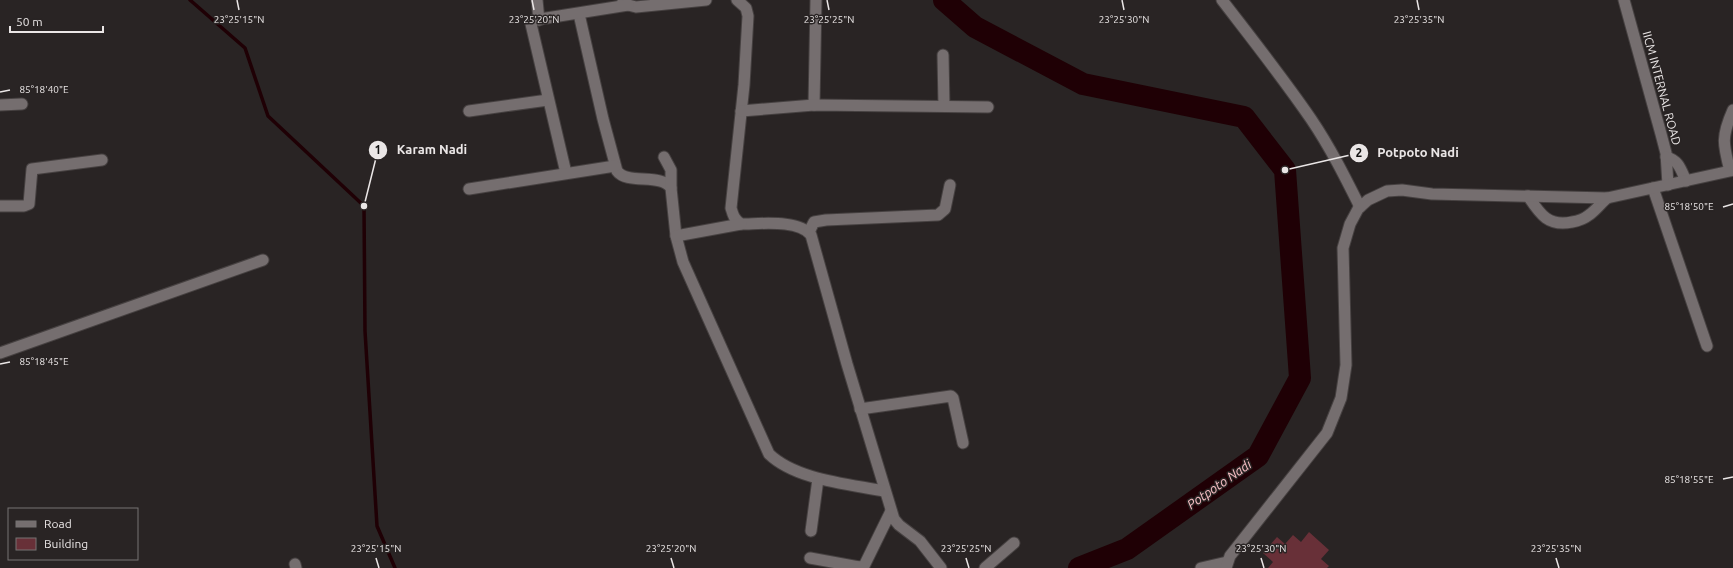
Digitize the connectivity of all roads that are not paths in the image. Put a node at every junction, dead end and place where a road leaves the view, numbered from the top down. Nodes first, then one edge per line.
1 (537, 0) edge
2 (706, 0) edge
3 (736, 0) edge
4 (816, 0) edge
5 (1222, 0) edge
6 (1624, 0) edge
7 (625, 3) edge
8 (579, 14) junction
9 (539, 20) junction
10 (943, 55) dead end
11 (548, 100) junction
12 (22, 104) dead end
13 (0, 105) edge
14 (814, 105) junction
15 (944, 106) junction
16 (988, 107) dead end
17 (1733, 110) edge
18 (469, 111) dead end
19 (741, 111) junction
20 (664, 157) dead end
21 (1666, 157) junction
22 (102, 160) dead end
23 (615, 166) junction
24 (566, 173) junction
25 (1732, 174) edge
26 (1686, 181) junction
27 (950, 185) dead end
28 (1668, 185) junction
29 (671, 188) junction
30 (1653, 188) junction
31 (469, 189) dead end
32 (1528, 196) junction
33 (1607, 198) junction
34 (0, 206) edge
35 (1360, 207) junction
36 (741, 224) junction
37 (809, 232) junction
38 (676, 236) junction
39 (263, 260) dead end
40 (1707, 346) dead end
41 (0, 353) edge
42 (860, 409) junction
43 (963, 442) dead end
44 (818, 479) junction
45 (884, 490) junction
46 (892, 511) junction
47 (811, 531) dead end
48 (1014, 543) dead end
49 (810, 558) dead end
50 (1227, 565) edge
51 (941, 568) edge
52 (985, 568) edge
53 (1201, 568) edge

1 - 9 street
2 - 7 street
3 - 19 street
4 - 14 street
5 - 35 street
6 - 21 street, IICM INTERNAL ROAD
7 - 8 street
8 - 9 street
8 - 23 street
9 - 11 street
10 - 15 street
11 - 18 street
11 - 24 street
12 - 13 street
14 - 15 street
14 - 19 street
15 - 16 street
17 - 25 street
19 - 36 street
20 - 29 street
21 - 26 street
21 - 28 street, IICM INTERNAL ROAD
22 - 34 street
23 - 24 street
23 - 29 street
24 - 31 street
25 - 26 street
26 - 28 street
27 - 37 street
28 - 30 street
29 - 38 street
30 - 33 street
30 - 40 street
32 - 33 street
32 - 33 street
32 - 35 street
35 - 50 street
36 - 37 street
36 - 38 street
37 - 42 street
38 - 44 street
39 - 41 street
42 - 43 street
42 - 45 street
44 - 45 street
44 - 47 street
45 - 46 street
46 - 49 street
46 - 51 street
48 - 52 street
50 - 53 street

